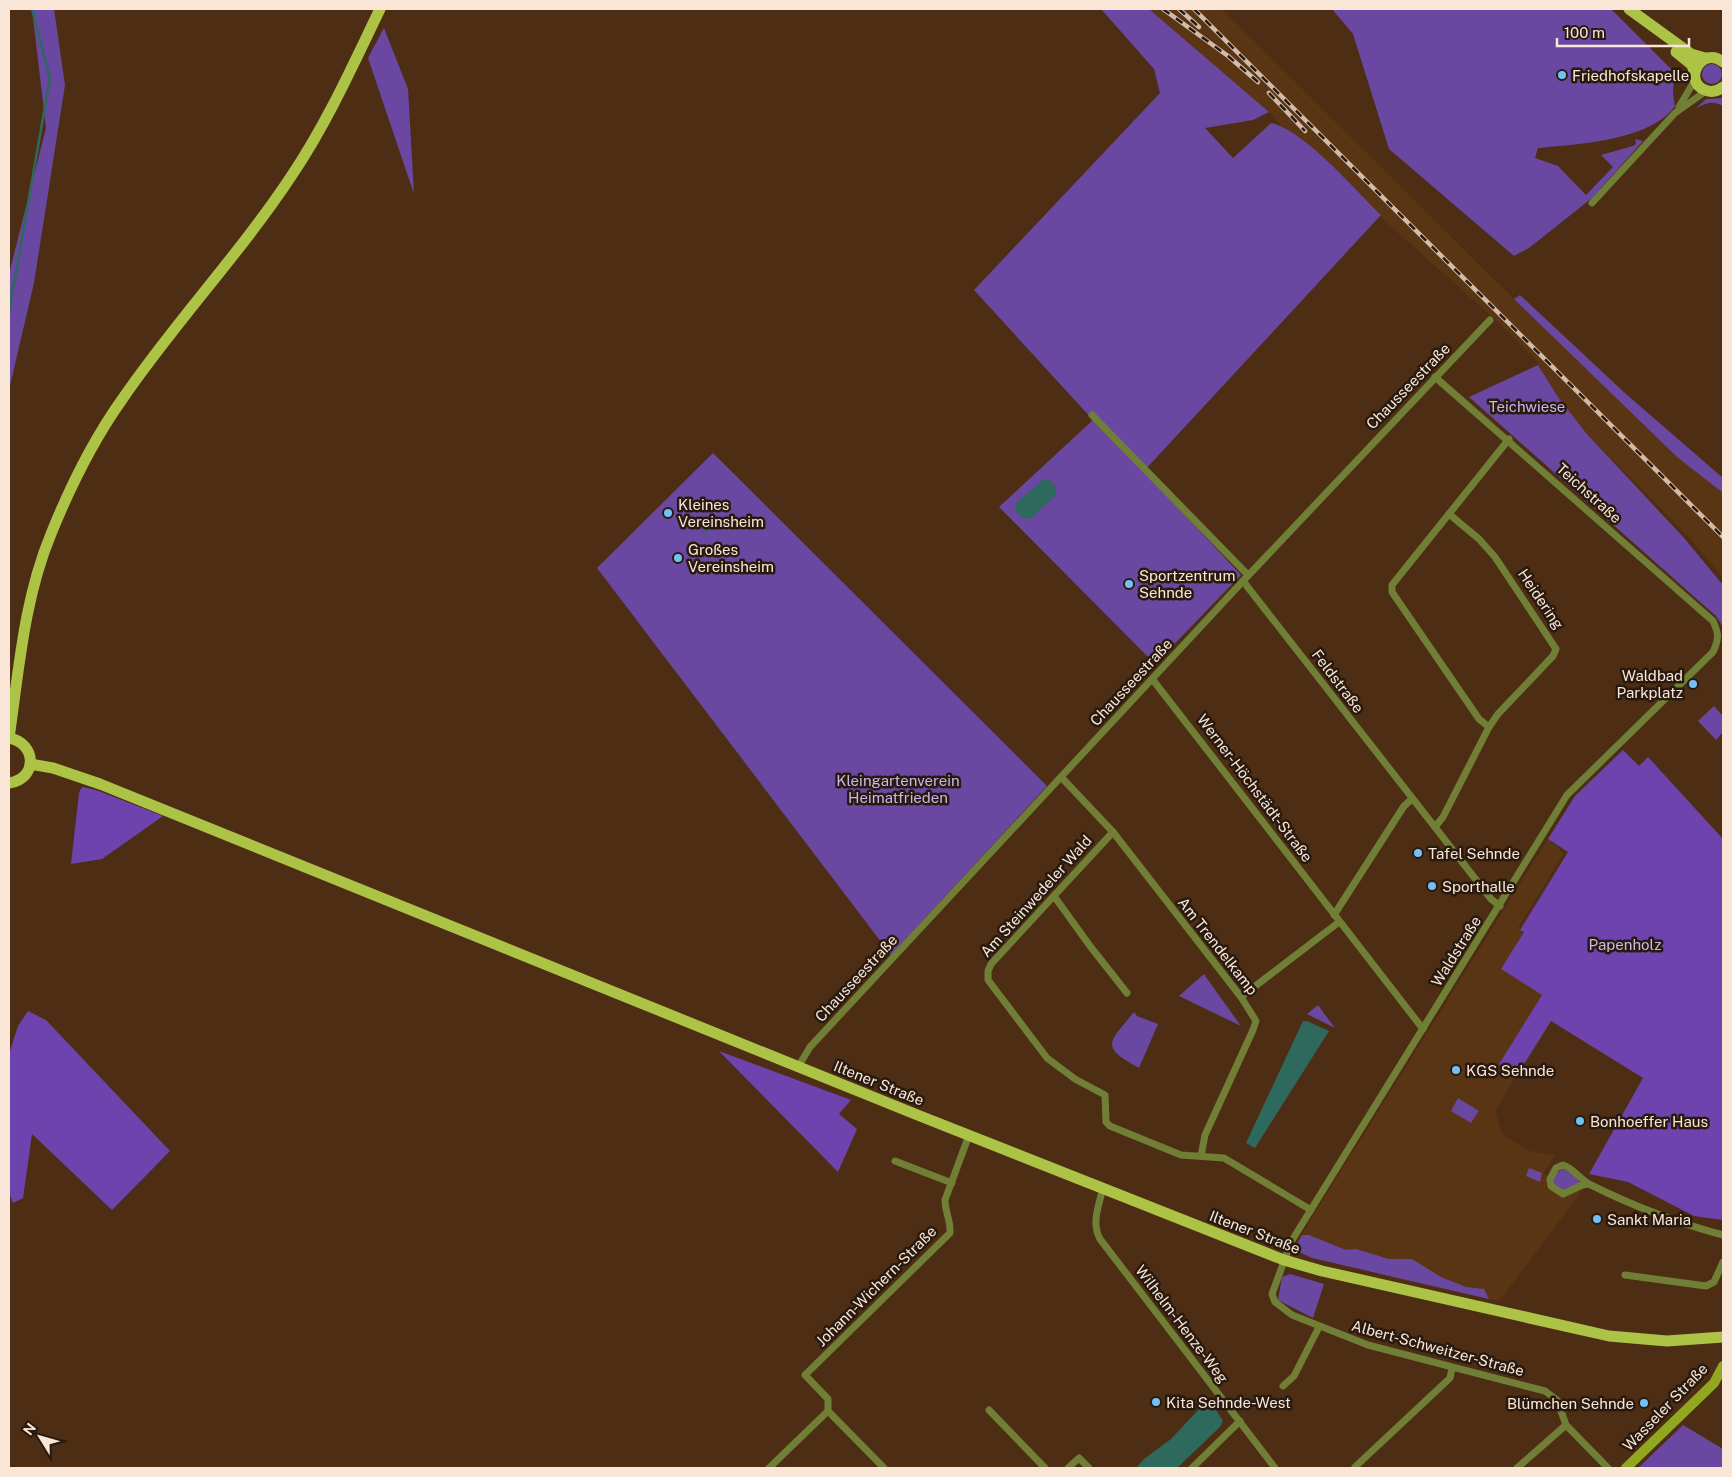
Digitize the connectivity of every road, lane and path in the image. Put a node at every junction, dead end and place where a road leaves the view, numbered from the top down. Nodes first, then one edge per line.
1 (380, 9) edge
2 (1634, 12) edge
3 (1717, 58) edge
4 (1695, 76) junction
5 (1722, 89) edge
6 (1706, 91) junction
7 (1675, 113) junction
8 (1592, 203) dead end
9 (1490, 320) dead end
10 (1436, 376) junction
11 (1092, 416) dead end
12 (1508, 439) junction
13 (1449, 514) junction
14 (1248, 575) junction
15 (1243, 581) junction
16 (1719, 634) joint
17 (1153, 680) junction
18 (1489, 727) junction
19 (9, 738) edge
20 (30, 764) junction
21 (1062, 778) junction
22 (9, 783) edge
23 (1412, 800) junction
24 (1435, 827) junction
25 (1113, 832) junction
26 (1054, 896) junction
27 (1500, 906) junction
28 (1334, 915) junction
29 (1339, 922) junction
30 (1127, 993) dead end
31 (1241, 997) junction
32 (1423, 1030) junction
33 (798, 1067) junction
34 (970, 1135) junction
35 (1200, 1156) junction
36 (895, 1161) dead end
37 (952, 1183) junction
38 (1589, 1184) junction
39 (1103, 1188) junction
40 (1311, 1210) junction
41 (1723, 1235) edge
42 (1284, 1260) junction
43 (1723, 1262) edge
44 (1625, 1276) dead end
45 (1319, 1327) junction
46 (1723, 1337) edge
47 (1723, 1366) edge
48 (1452, 1368) junction
49 (1283, 1386) dead end
50 (989, 1410) dead end
51 (828, 1411) junction
52 (1240, 1421) junction
53 (1566, 1425) junction
54 (768, 1468) edge
55 (884, 1468) edge
56 (1045, 1468) edge
57 (1068, 1468) edge
58 (1089, 1468) edge
59 (1192, 1468) edge
60 (1275, 1468) edge
61 (1356, 1468) edge
62 (1518, 1468) edge
63 (1608, 1468) edge
64 (1626, 1468) edge

1 - 19 main road
2 - 3 main road
2 - 4 main road
3 - 4 main road
4 - 6 main road
4 - 7 street
5 - 6 main road
6 - 7 street
7 - 8 street
9 - 10 street, Chausseestraße
10 - 12 street, Teichstraße
10 - 14 street, Chausseestraße
11 - 14 street
12 - 13 street
12 - 16 street, Teichstraße
13 - 18 street
13 - 18 street, Heidering
14 - 15 street, Chausseestraße
15 - 17 street, Chausseestraße
15 - 23 street, Feldstraße
16 - 27 street, Waldstraße
17 - 21 street, Chausseestraße
17 - 28 street, Werner-Höchstädt-Straße
18 - 24 street, Heidering
19 - 20 main road
20 - 22 main road
20 - 33 main road, Iltener Straße
21 - 25 street, Am Trendelkamp
21 - 33 street, Chausseestraße
23 - 24 street, Feldstraße
23 - 28 street
24 - 27 street, Feldstraße
25 - 26 street, Am Steinwedeler Wald
25 - 31 street, Am Trendelkamp
26 - 30 street
26 - 35 street, Am Steinwedeler Wald
27 - 32 street, Waldstraße
28 - 29 street, Werner-Höchstädt-Straße
29 - 31 street
29 - 32 street, Werner-Höchstädt-Straße
31 - 35 street, Am Trendelkamp
32 - 40 street, Waldstraße
33 - 34 main road, Iltener Straße
34 - 37 street, Johann-Wichern-Straße
34 - 39 main road, Iltener Straße
35 - 40 street, Am Steinwedeler Wald
36 - 37 street
37 - 51 street, Johann-Wichern-Straße
38 - 38 street
38 - 41 street
39 - 42 main road, Iltener Straße
39 - 52 street, Wilhelm-Henze-Weg
40 - 42 street, Waldstraße
42 - 45 street, Albert-Schweitzer-Straße
42 - 46 main road, Iltener Straße
43 - 44 street
45 - 48 street, Albert-Schweitzer-Straße
45 - 49 street
47 - 64 main road, Wasseler Straße
48 - 53 street, Albert-Schweitzer-Straße
48 - 61 street
50 - 56 street
51 - 54 street
51 - 55 street
52 - 59 street
52 - 60 street, Wilhelm-Henze-Weg
53 - 62 street
53 - 63 street, Albert-Schweitzer-Straße
57 - 58 street

